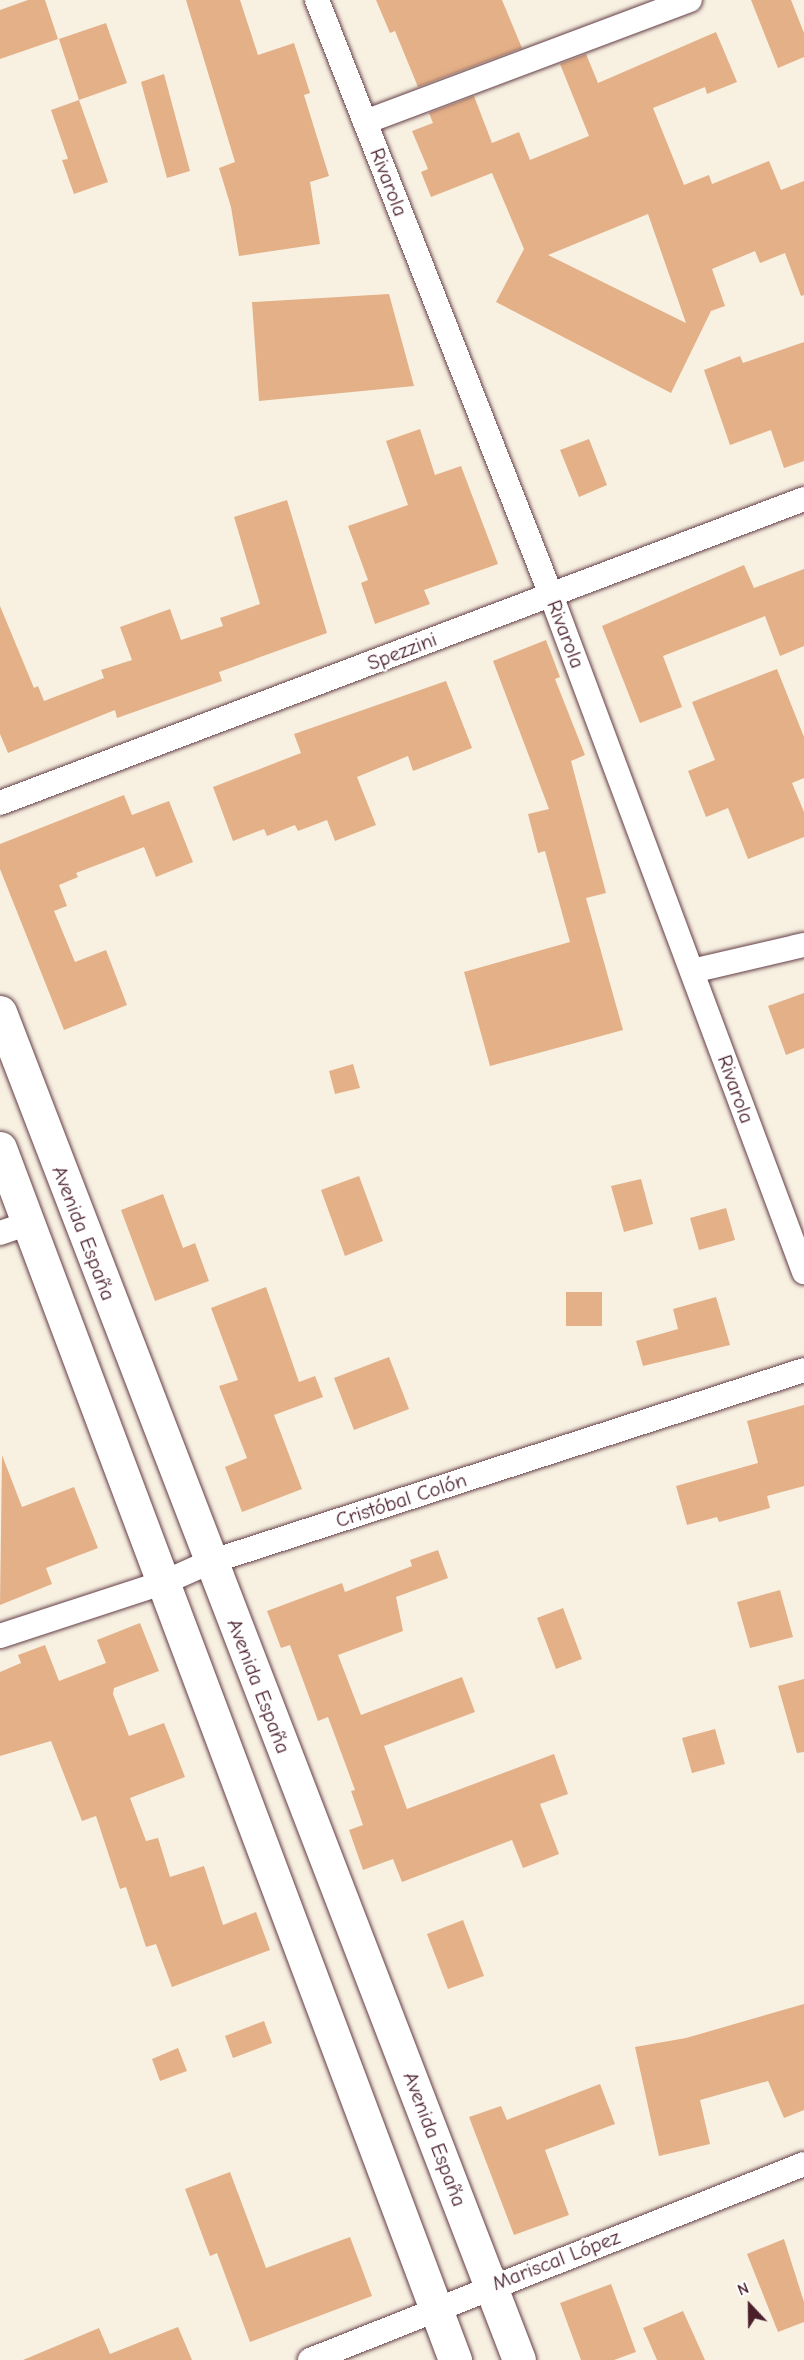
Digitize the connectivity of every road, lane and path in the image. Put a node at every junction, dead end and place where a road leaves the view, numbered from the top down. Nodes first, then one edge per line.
1 (317, 0) edge
2 (690, 0) edge
3 (365, 123) junction
4 (804, 499) edge
5 (551, 595) junction
6 (0, 803) edge
7 (804, 945) edge
8 (692, 971) junction
9 (0, 1012) edge
10 (0, 1148) edge
11 (14, 1228) edge
12 (804, 1272) edge
13 (804, 1370) edge
14 (210, 1562) junction
15 (165, 1582) junction
16 (0, 1636) edge
17 (804, 2164) edge
18 (492, 2285) junction
19 (437, 2306) junction
20 (310, 2360) edge
21 (455, 2360) edge
22 (519, 2360) edge

1 - 3 street, Rivarola
2 - 3 street
3 - 5 street, Rivarola
4 - 5 street, Spezzini
5 - 6 street, Spezzini
5 - 8 street, Rivarola
7 - 8 street
8 - 12 street, Rivarola
9 - 14 street, Avenida España
10 - 11 street
11 - 15 street
13 - 14 street, Cristóbal Colón
14 - 15 street, Cristóbal Colón
14 - 18 street, Avenida España
15 - 16 street, Cristóbal Colón
15 - 19 street
17 - 18 street, Mariscal López
18 - 19 street, Mariscal López
18 - 22 street, Avenida España
19 - 20 street, Mariscal López
19 - 21 street

